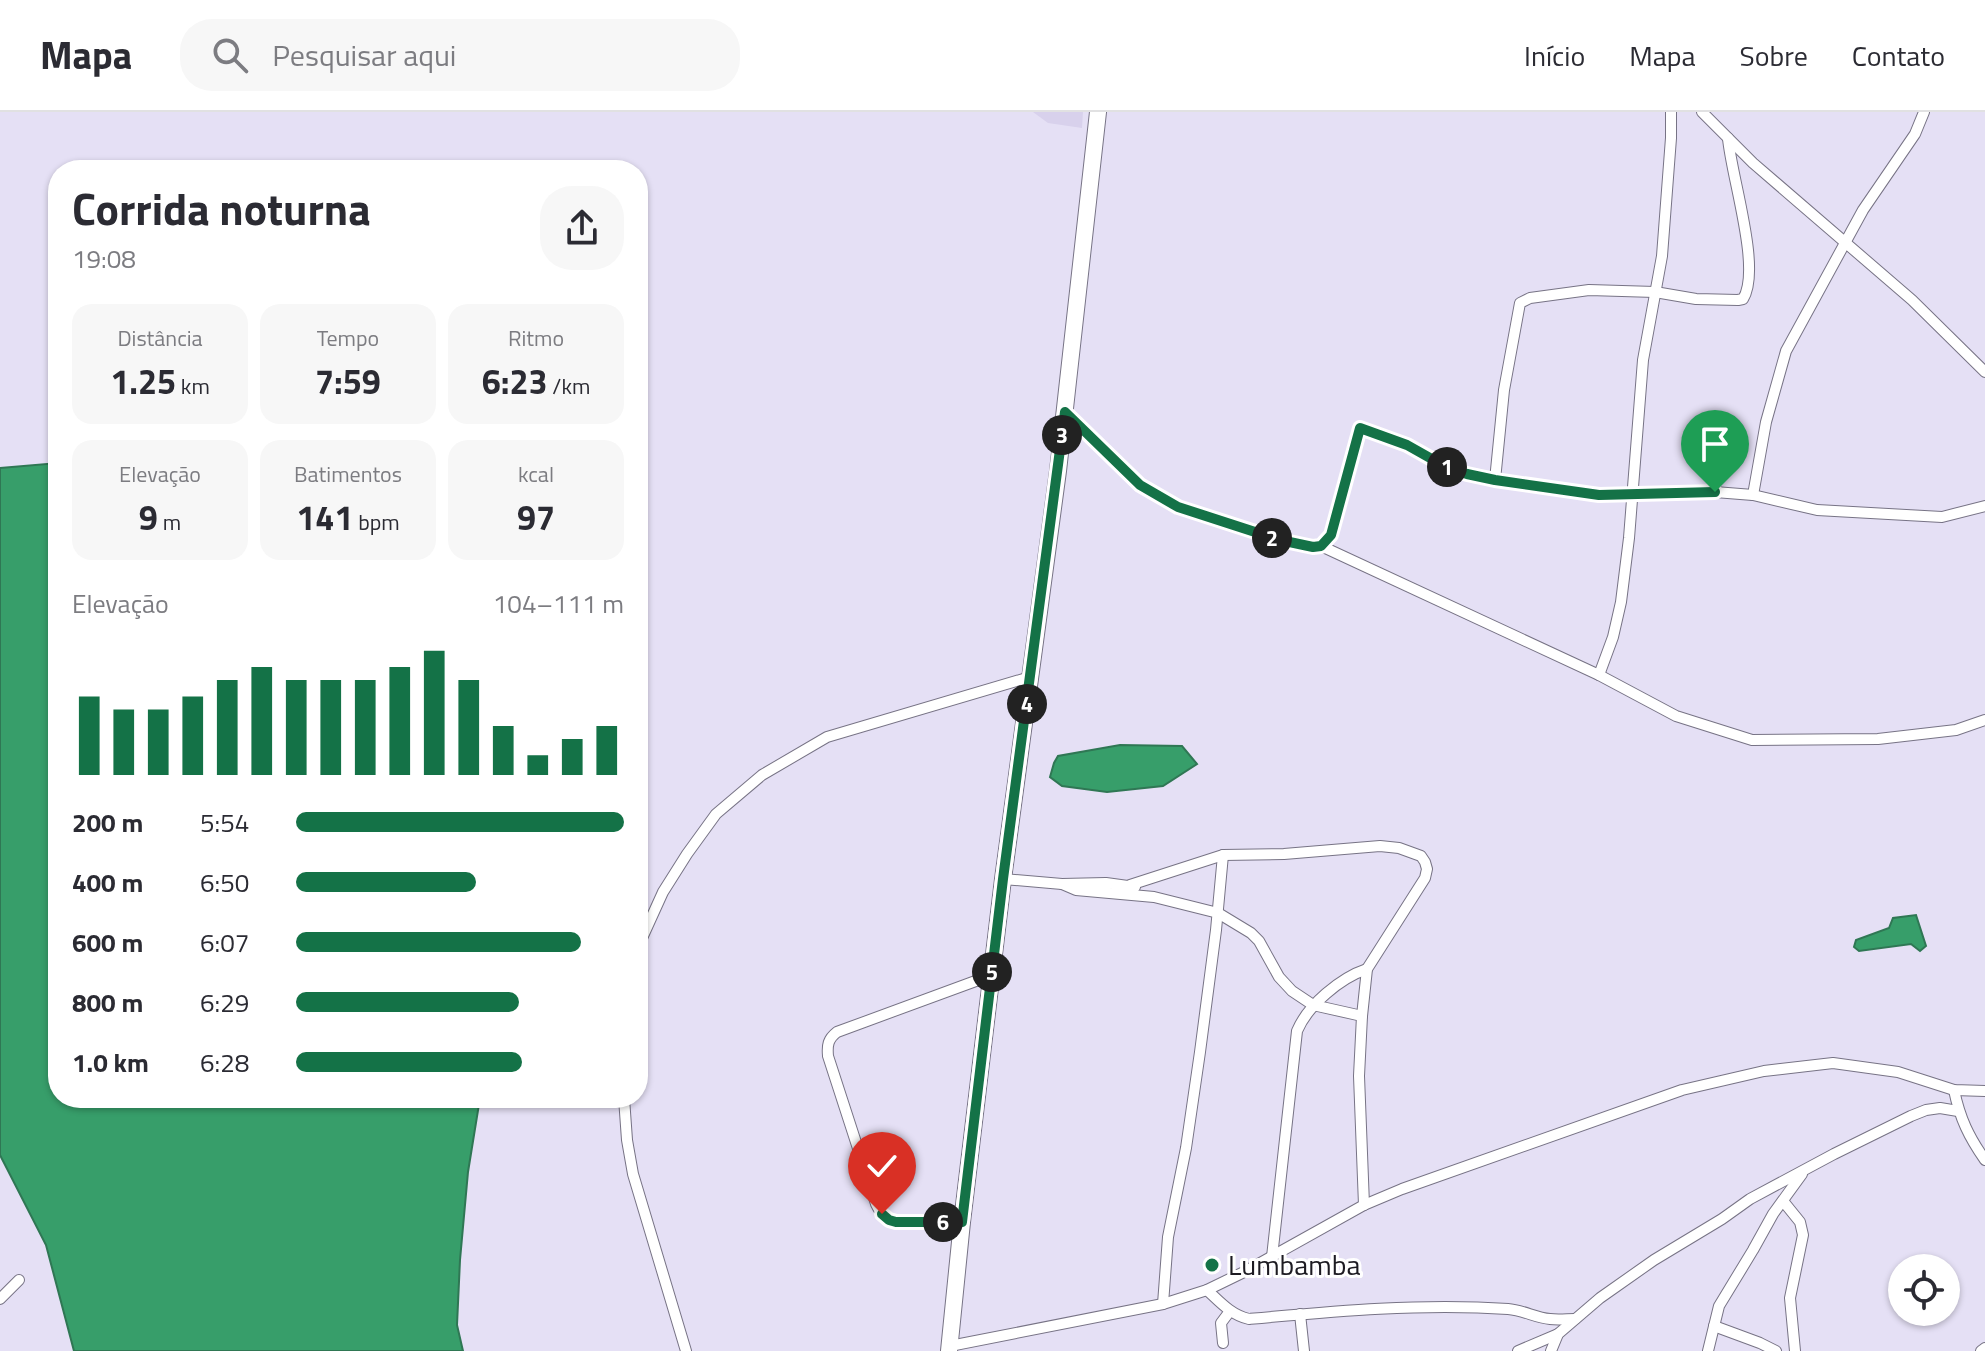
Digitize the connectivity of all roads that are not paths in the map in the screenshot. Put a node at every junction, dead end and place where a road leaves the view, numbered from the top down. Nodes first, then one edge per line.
1 (1098, 112) edge
2 (1671, 112) edge
3 (1702, 112) edge
4 (1924, 112) edge
5 (1728, 138) junction
6 (1845, 242) junction
7 (1655, 292) junction
8 (1985, 372) edge
9 (1065, 412) junction
10 (1495, 480) junction
11 (1633, 494) junction
12 (1753, 495) junction
13 (1985, 506) edge
14 (1321, 546) junction
15 (1599, 675) junction
16 (1030, 677) junction
17 (1985, 720) edge
18 (1223, 855) junction
19 (1003, 879) junction
20 (1062, 884) junction
21 (1130, 885) junction
22 (1154, 897) junction
23 (1218, 913) junction
24 (648, 925) edge
25 (1367, 969) junction
26 (992, 975) junction
27 (1313, 1005) junction
28 (1362, 1016) junction
29 (1954, 1090) junction
30 (1985, 1091) edge
31 (625, 1108) edge
32 (1958, 1111) junction
33 (1985, 1160) edge
34 (1804, 1172) junction
35 (1783, 1201) junction
36 (1364, 1205) junction
37 (962, 1222) junction
38 (1272, 1257) junction
39 (19, 1280) dead end
40 (1207, 1290) junction
41 (0, 1299) edge
42 (1163, 1304) junction
43 (1230, 1311) junction
44 (1300, 1314) junction
45 (1575, 1319) junction
46 (1714, 1326) junction
47 (1558, 1334) junction
48 (1223, 1343) dead end
49 (950, 1348) edge
50 (686, 1351) edge
51 (1304, 1351) edge
52 (1518, 1351) edge
53 (1551, 1351) edge
54 (1708, 1351) edge
55 (1776, 1351) edge
56 (1795, 1351) edge

1 - 9 main road
2 - 7 street
3 - 5 street
4 - 6 street
5 - 6 street
5 - 7 street
6 - 8 street
6 - 12 street
7 - 10 street
7 - 11 street
9 - 14 street
9 - 16 main road
10 - 11 street
10 - 14 street
11 - 12 street
11 - 15 street
12 - 13 street
14 - 15 street
15 - 17 street
16 - 19 main road
16 - 24 street
18 - 21 street
18 - 23 street
18 - 25 street
19 - 20 street
19 - 26 main road
20 - 21 street
20 - 22 street
21 - 22 street
22 - 23 street
23 - 27 street
23 - 42 street
25 - 27 street
25 - 28 street
26 - 37 main road
26 - 37 street
27 - 28 street
27 - 38 street
28 - 36 street
29 - 30 street
29 - 32 street
29 - 36 street
31 - 50 street
32 - 33 street
32 - 34 street
34 - 35 street
34 - 45 street
35 - 46 street
35 - 56 street
36 - 38 street
37 - 49 main road
38 - 40 street
39 - 41 street
40 - 42 street
40 - 43 street
42 - 49 street
43 - 44 street
43 - 48 street
44 - 45 street
44 - 51 street
45 - 47 street
46 - 54 street
46 - 55 street
47 - 52 street
47 - 53 street

